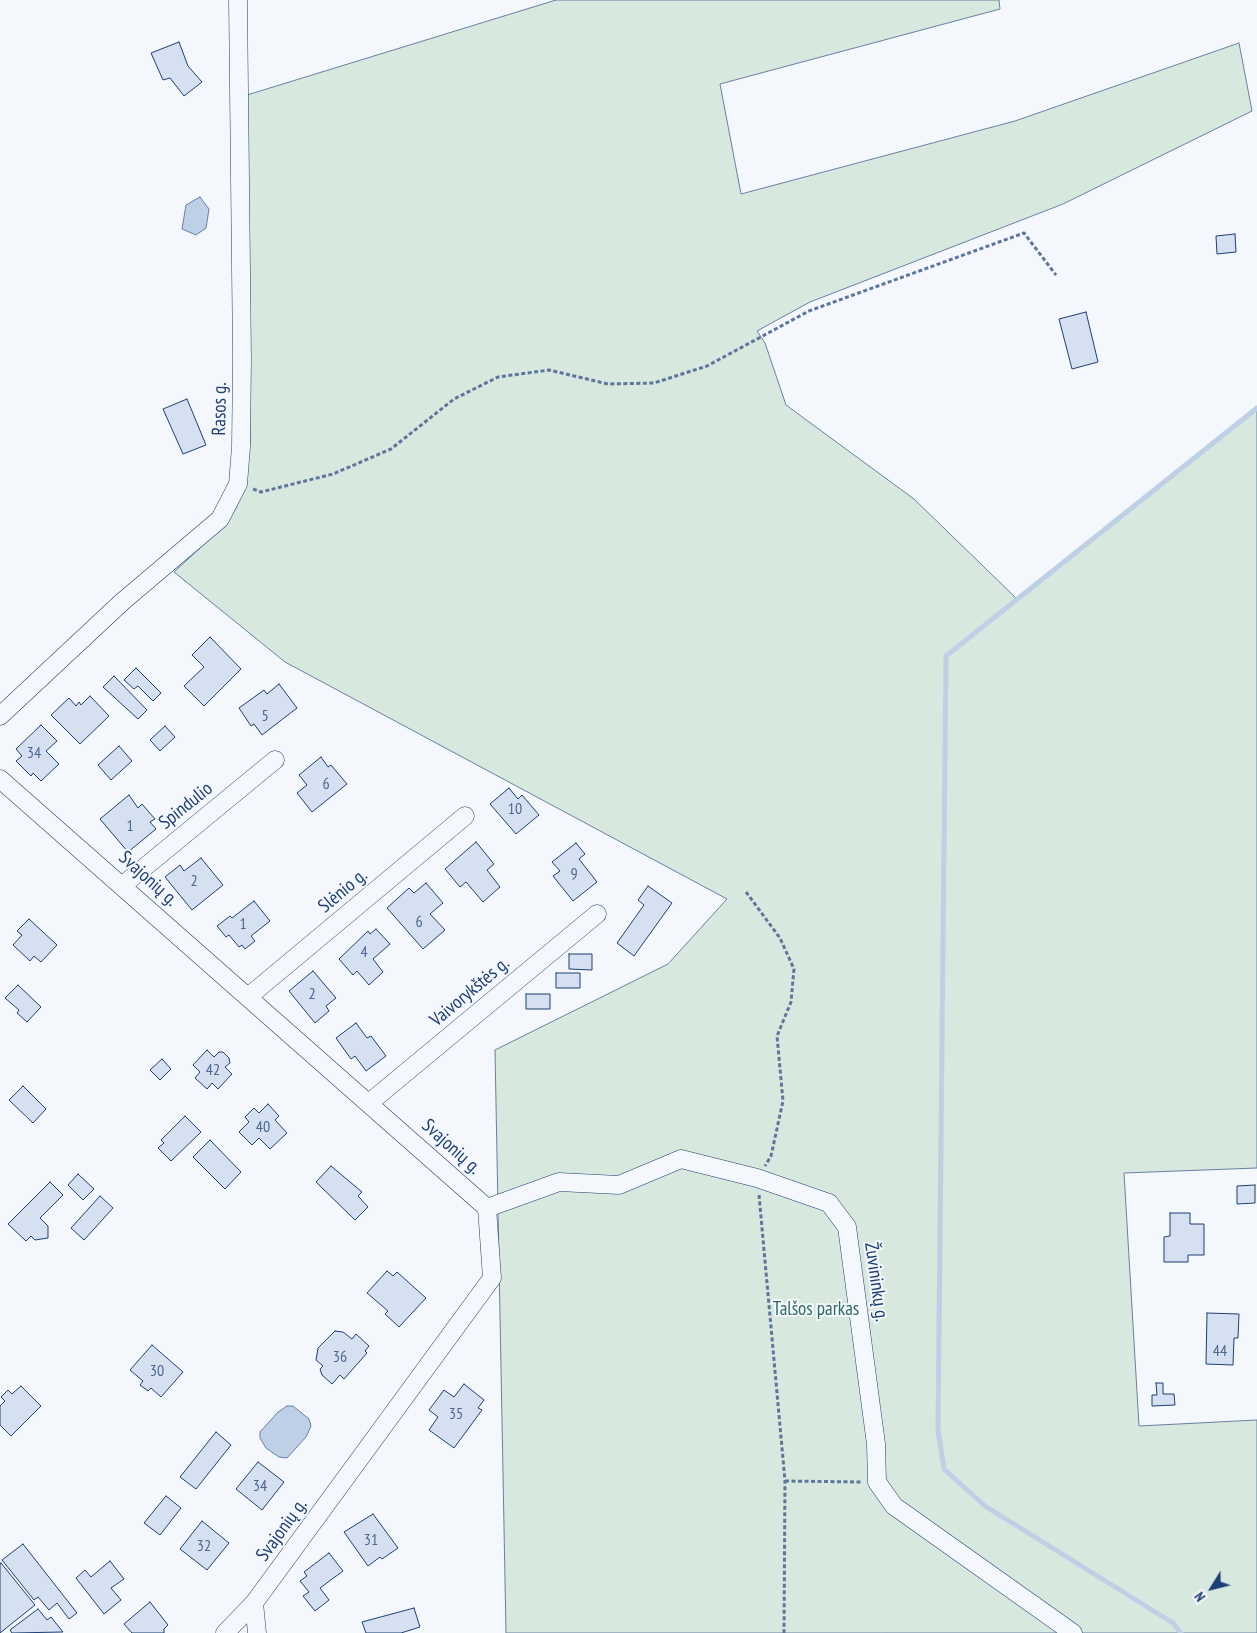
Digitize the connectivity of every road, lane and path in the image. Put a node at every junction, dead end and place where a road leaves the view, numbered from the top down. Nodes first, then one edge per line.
1 (238, 0) edge
2 (1056, 275) dead end
3 (238, 484) junction
4 (0, 716) edge
5 (276, 760) dead end
6 (0, 779) edge
7 (465, 816) dead end
8 (123, 885) junction
9 (746, 892) dead end
10 (598, 914) dead end
11 (248, 997) junction
12 (369, 1102) junction
13 (757, 1178) junction
14 (487, 1208) junction
15 (785, 1481) junction
16 (878, 1482) junction
17 (254, 1603) junction
18 (226, 1633) edge
19 (257, 1633) edge
20 (784, 1633) edge
21 (1073, 1633) edge

1 - 3 street, Rasos g.
2 - 3 path
3 - 4 street, Rasos g.
5 - 8 street, Spindulio
6 - 8 street, Svajonių g.
7 - 11 street, Slėnio g.
8 - 11 street, Svajonių g.
9 - 13 path
10 - 12 street, Vaivorykštės g.
11 - 12 street, Svajonių g.
12 - 14 street, Svajonių g.
13 - 14 street, Žuvininkų g.
13 - 15 path
13 - 16 street, Žuvininkų g.
14 - 17 street, Svajonių g.
15 - 16 path
15 - 20 path
16 - 21 street
17 - 18 street, Svajonių g.
17 - 19 street

